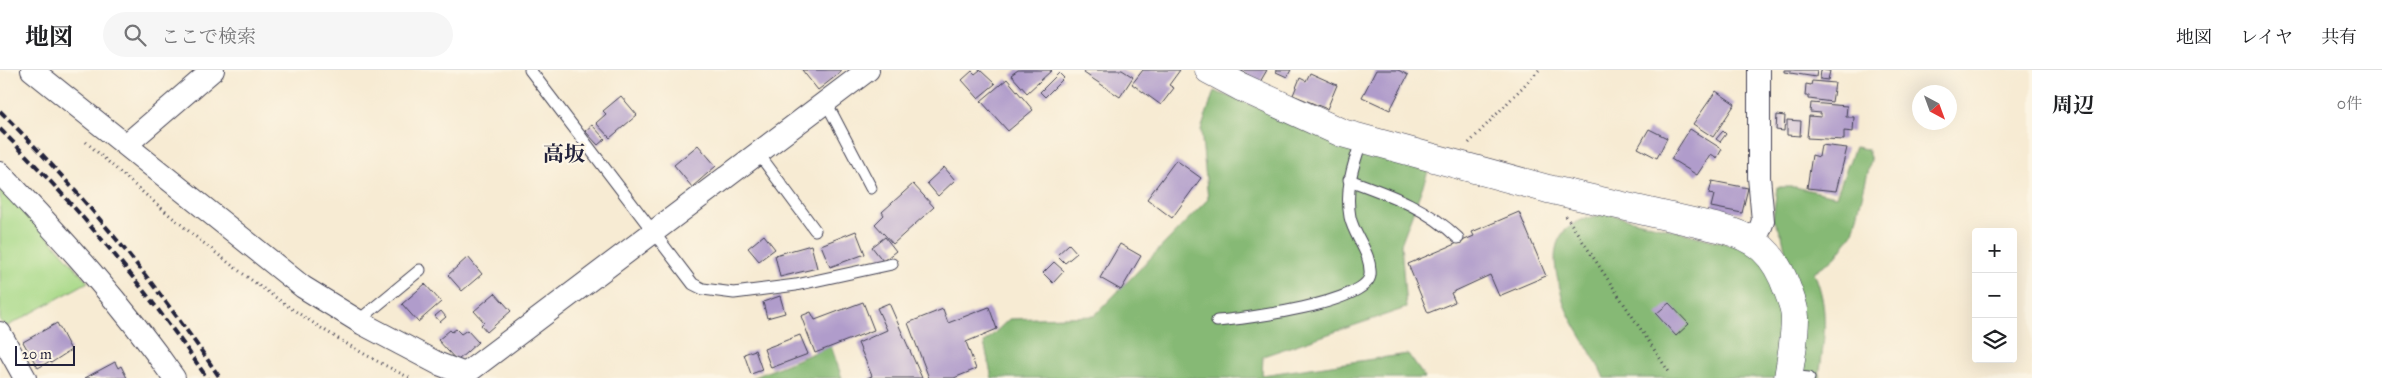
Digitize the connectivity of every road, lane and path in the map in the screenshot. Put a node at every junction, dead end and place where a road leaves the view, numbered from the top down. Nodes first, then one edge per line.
1 (32, 70) edge
2 (213, 70) edge
3 (530, 70) edge
4 (868, 70) edge
5 (1209, 70) edge
6 (1539, 70) edge
7 (1760, 70) edge
8 (826, 102) junction
9 (1362, 139) junction
10 (127, 144) junction
11 (758, 153) junction
12 (1451, 162) junction
13 (0, 173) edge
14 (1348, 180) junction
15 (871, 188) dead end
16 (1548, 189) junction
17 (815, 230) dead end
18 (652, 232) junction
19 (1458, 238) dead end
20 (1755, 242) junction
21 (892, 264) dead end
22 (420, 270) dead end
23 (358, 320) junction
24 (1217, 321) dead end
25 (0, 333) edge
26 (1669, 372) dead end
27 (462, 376) edge
28 (1795, 377) edge
29 (25, 378) edge
30 (174, 378) edge

1 - 10 street
2 - 10 street
3 - 18 lane
4 - 8 street
5 - 9 street
6 - 12 path
7 - 20 street
8 - 11 street
8 - 15 lane
9 - 12 street
9 - 14 lane
10 - 23 street
11 - 17 lane
11 - 18 street
12 - 16 street
13 - 30 street
14 - 19 lane
14 - 24 lane
16 - 20 street
16 - 26 path
18 - 21 lane
18 - 27 street
20 - 28 street
22 - 23 lane
23 - 27 street
25 - 29 street

